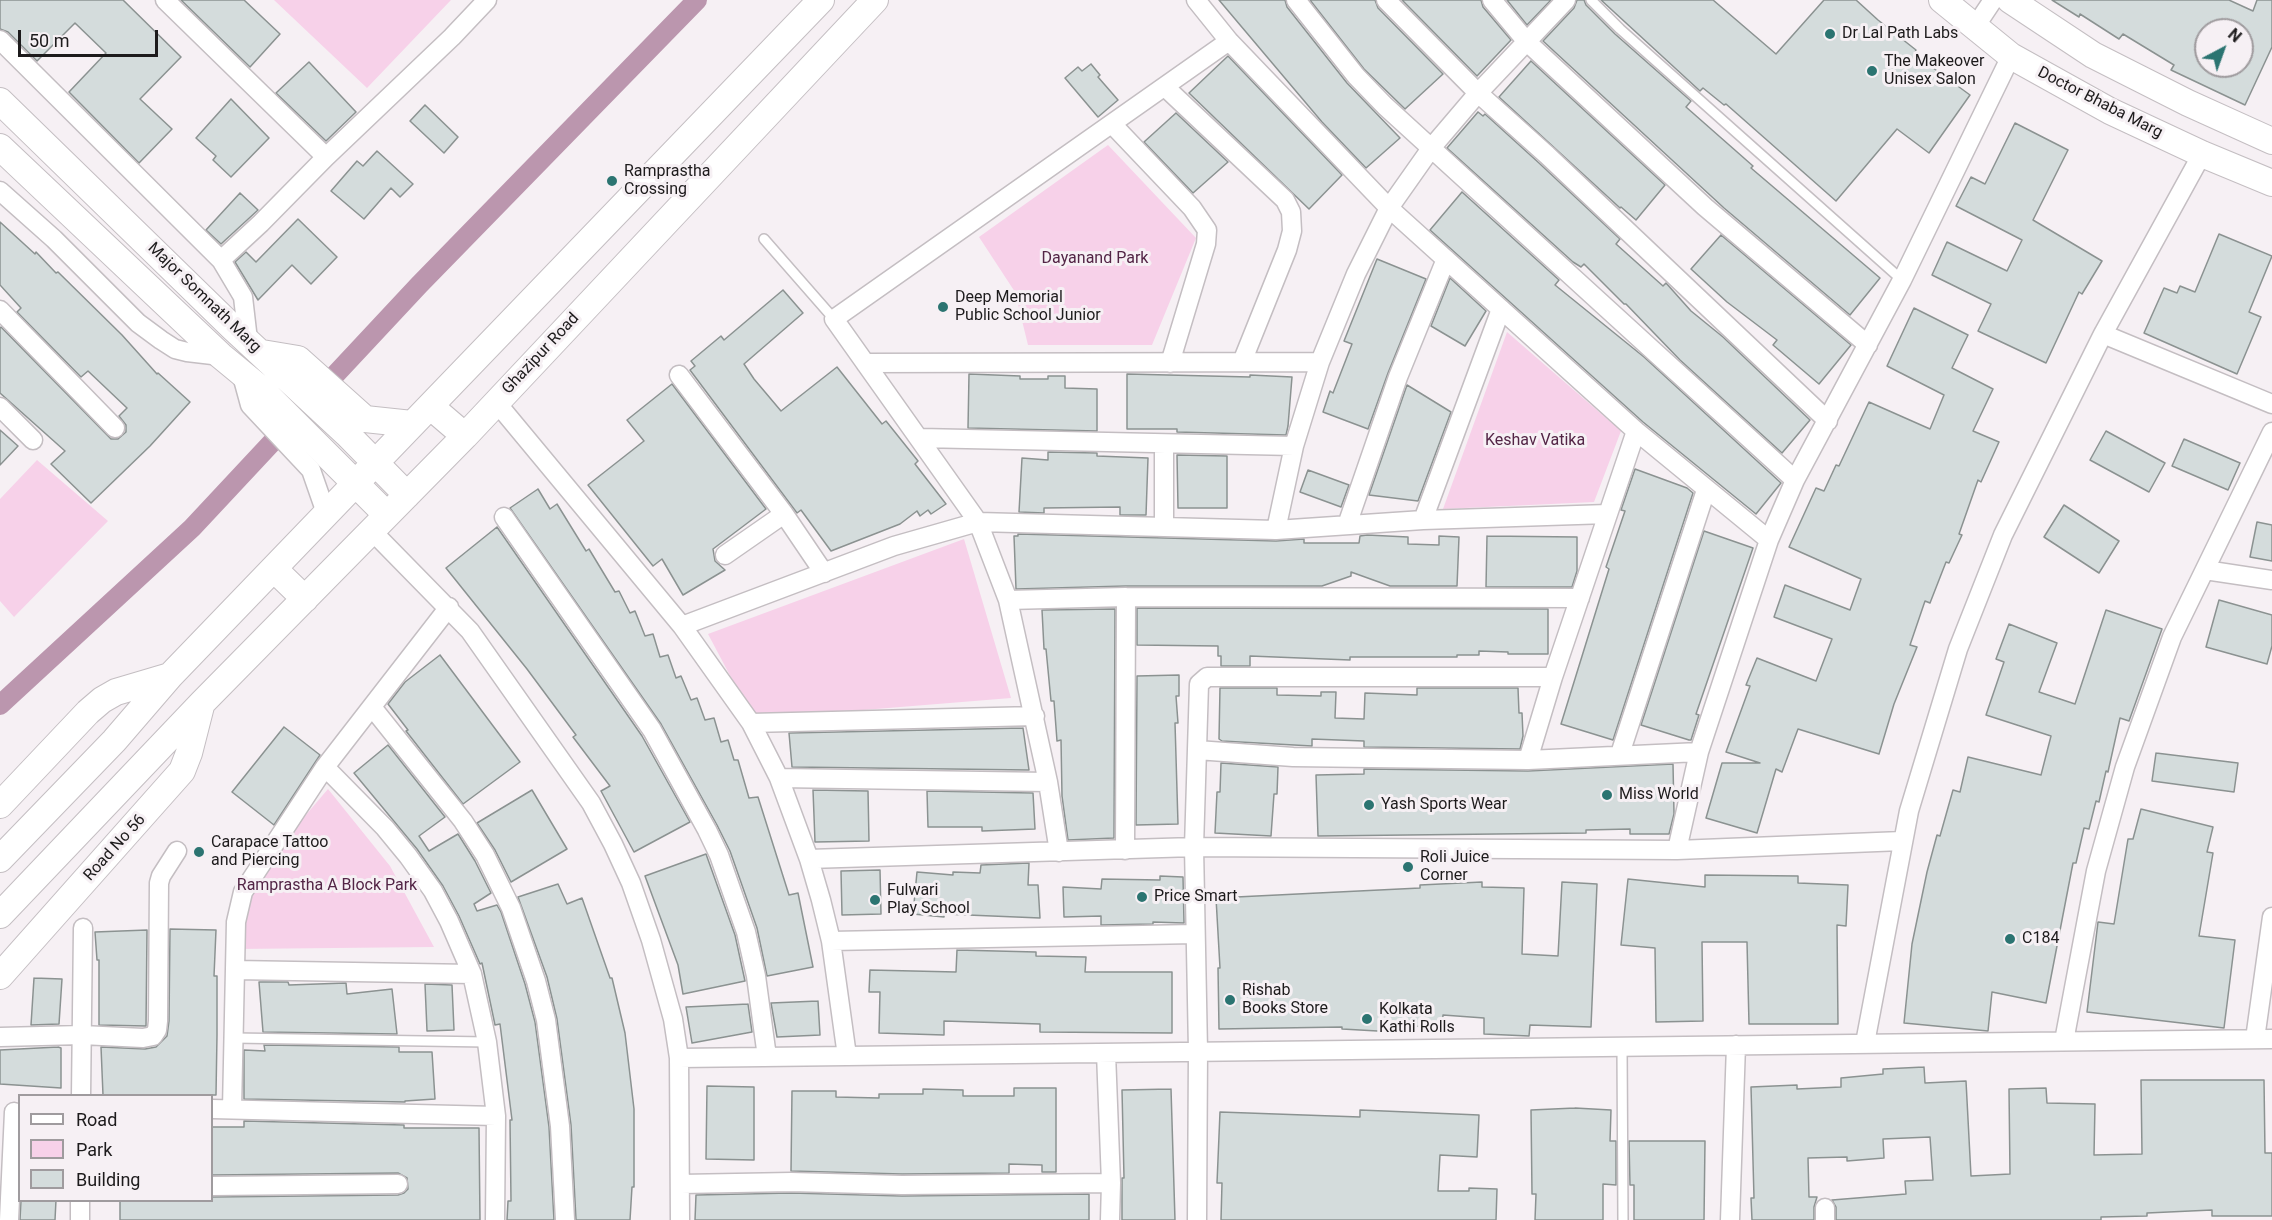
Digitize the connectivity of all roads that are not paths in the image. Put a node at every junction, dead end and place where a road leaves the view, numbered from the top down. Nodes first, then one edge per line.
1 (165, 0) edge
2 (487, 0) edge
3 (821, 0) edge
4 (875, 0) edge
5 (1196, 0) edge
6 (1296, 0) edge
7 (1386, 0) edge
8 (1492, 0) edge
9 (1566, 0) edge
10 (1591, 0) edge
11 (1942, 0) edge
12 (1993, 0) edge
13 (2010, 0) edge
14 (1975, 27) junction
15 (0, 40) edge
16 (1229, 41) junction
17 (1527, 42) junction
18 (2011, 56) junction
19 (1165, 87) junction
20 (1478, 93) junction
21 (0, 101) edge
22 (1112, 124) junction
23 (2272, 141) edge
24 (0, 147) edge
25 (1432, 147) junction
26 (2202, 154) junction
27 (326, 157) junction
28 (2272, 183) edge
29 (0, 190) edge
30 (1389, 208) junction
31 (764, 239) dead end
32 (1446, 259) junction
33 (221, 260) junction
34 (1902, 280) junction
35 (1501, 309) junction
36 (0, 310) edge
37 (834, 319) junction
38 (2103, 334) junction
39 (1868, 345) junction
40 (272, 355) junction
41 (221, 356) junction
42 (1242, 362) junction
43 (1320, 362) junction
44 (866, 363) junction
45 (1170, 363) junction
46 (679, 375) dead end
47 (496, 402) junction
48 (2272, 404) edge
49 (430, 406) junction
50 (0, 407) edge
51 (1828, 421) junction
52 (412, 424) junction
53 (355, 426) junction
54 (115, 428) dead end
55 (1636, 430) junction
56 (2272, 432) edge
57 (465, 436) junction
58 (920, 438) junction
59 (33, 440) dead end
60 (1164, 444) junction
61 (1294, 446) junction
62 (318, 460) junction
63 (376, 464) junction
64 (1795, 480) junction
65 (355, 483) junction
66 (1706, 490) junction
67 (406, 495) junction
68 (326, 513) junction
69 (784, 514) junction
70 (1608, 514) junction
71 (504, 517) dead end
72 (1423, 520) junction
73 (978, 522) junction
74 (379, 523) junction
75 (1347, 525) junction
76 (1164, 526) junction
77 (1276, 530) junction
78 (1769, 540) junction
79 (725, 555) dead end
80 (274, 568) junction
81 (2205, 570) junction
82 (824, 573) junction
83 (2272, 580) edge
84 (1126, 597) junction
85 (1580, 598) junction
86 (305, 599) junction
87 (1008, 600) junction
88 (448, 607) junction
89 (682, 626) junction
90 (171, 676) junction
91 (1553, 677) junction
92 (202, 703) junction
93 (372, 707) junction
94 (1035, 716) junction
95 (751, 723) junction
96 (1197, 750) junction
97 (1699, 752) junction
98 (1620, 754) junction
99 (1528, 760) junction
100 (326, 767) junction
101 (779, 778) junction
102 (1048, 782) junction
103 (0, 805) edge
104 (1902, 841) junction
105 (1194, 848) junction
106 (1125, 850) junction
107 (1677, 850) junction
108 (177, 851) dead end
109 (1059, 852) junction
110 (0, 859) edge
111 (809, 859) junction
112 (0, 915) edge
113 (2272, 917) edge
114 (83, 928) dead end
115 (1196, 934) junction
116 (831, 941) junction
117 (234, 970) junction
118 (472, 974) junction
119 (0, 976) edge
120 (82, 1035) junction
121 (0, 1037) edge
122 (234, 1038) junction
123 (2264, 1039) edge
124 (2064, 1041) junction
125 (487, 1042) junction
126 (1864, 1043) junction
127 (1737, 1045) junction
128 (1622, 1046) junction
129 (1198, 1051) junction
130 (1106, 1053) junction
131 (847, 1056) junction
132 (767, 1057) junction
133 (679, 1058) junction
134 (81, 1094) edge
135 (213, 1109) edge
136 (232, 1109) junction
137 (11, 1112) edge
138 (496, 1116) junction
139 (398, 1184) dead end
140 (681, 1184) junction
141 (1111, 1184) junction
142 (213, 1186) edge
143 (80, 1202) edge
144 (9, 1220) edge
145 (80, 1220) edge
146 (495, 1220) edge
147 (565, 1220) edge
148 (680, 1220) edge
149 (1110, 1220) edge
150 (1197, 1220) edge
151 (1623, 1220) edge
152 (1730, 1220) edge

1 - 27 street
2 - 27 street
3 - 49 main road
4 - 47 main road, Ghazipur Road
5 - 16 street
6 - 25 street
7 - 20 street
8 - 17 street
9 - 17 street
10 - 34 lane
11 - 14 main road, Doctor Bhaba Marg
12 - 14 street
13 - 23 main road
14 - 18 main road, Doctor Bhaba Marg
15 - 33 street
16 - 19 street
16 - 30 street
17 - 20 street
17 - 39 street
18 - 26 main road, Doctor Bhaba Marg
18 - 34 street
19 - 22 street
19 - 42 street
20 - 25 street
20 - 51 street
21 - 40 main road, Major Somnath Marg
22 - 37 street
22 - 45 street
24 - 41 main road, Major Somnath Marg
25 - 30 street
25 - 64 street
26 - 28 main road, Doctor Bhaba Marg
26 - 38 street
27 - 33 street
29 - 41 street
30 - 32 street
30 - 43 street
31 - 37 lane
32 - 35 street
32 - 75 street
33 - 40 street
34 - 39 street
35 - 55 street
35 - 72 street
36 - 54 street
37 - 44 street
38 - 48 street
38 - 104 street
39 - 51 street
40 - 53 main road, Major Somnath Marg
41 - 62 main road, Major Somnath Marg
42 - 43 street
42 - 45 street
43 - 61 street
44 - 45 street
44 - 58 street
46 - 69 street
47 - 57 main road, Ghazipur Road
47 - 89 street
49 - 52 main road
49 - 57 main road
50 - 59 street
51 - 64 street
52 - 53 main road
52 - 63 main road
53 - 63 main road, Major Somnath Marg
55 - 66 street
55 - 70 street
56 - 81 street
57 - 67 main road, Ghazipur Road
58 - 60 street
58 - 73 street
60 - 61 street
60 - 76 street
61 - 77 street
62 - 65 main road, Major Somnath Marg
62 - 68 street
63 - 65 main road
63 - 67 main road, Major Somnath Marg
64 - 78 street
65 - 68 main road
65 - 74 main road, Major Somnath Marg
66 - 78 street
66 - 98 street
67 - 74 main road, Ghazipur Road
68 - 80 main road
69 - 79 street
69 - 82 street
70 - 72 street
70 - 85 street
71 - 132 street
72 - 75 street
73 - 76 street
73 - 82 street
73 - 87 street
74 - 86 main road, Ghazipur Road
74 - 88 street
75 - 77 street
76 - 77 street
78 - 97 street
80 - 86 main road
80 - 90 main road
81 - 83 street
81 - 124 street
82 - 89 street
84 - 85 street
84 - 87 street
84 - 106 street
85 - 91 street
86 - 92 main road, Ghazipur Road
87 - 94 street
88 - 93 street
88 - 133 street
89 - 95 street
90 - 103 main road
90 - 110 main road
91 - 96 street
91 - 99 street
92 - 112 main road, Ghazipur Road
92 - 119 main road, Road No 56
93 - 100 street
93 - 147 street
94 - 95 street
94 - 102 street
95 - 101 street
96 - 99 street
96 - 105 street
97 - 98 street
97 - 107 street
98 - 99 street
100 - 117 street
100 - 118 street
101 - 102 street
101 - 111 street
102 - 109 street
104 - 107 street
104 - 126 street
105 - 106 street
105 - 107 street
105 - 115 street
106 - 109 street
108 - 120 street
109 - 111 street
111 - 116 street
113 - 123 street
114 - 120 street
115 - 116 street
115 - 129 street
116 - 131 street
117 - 118 street
117 - 122 street
118 - 125 street
120 - 121 street
120 - 134 street
122 - 125 lane
122 - 136 street
123 - 124 street
124 - 126 street
125 - 138 street
126 - 127 street
127 - 128 street
127 - 152 street
128 - 129 street
128 - 151 lane
129 - 130 street
129 - 150 street
130 - 131 street
130 - 141 street
131 - 132 street
132 - 133 street
133 - 140 street
135 - 136 street
136 - 138 street
137 - 144 street
138 - 146 street
139 - 142 street
140 - 141 street
140 - 148 street
141 - 149 street
143 - 145 street

